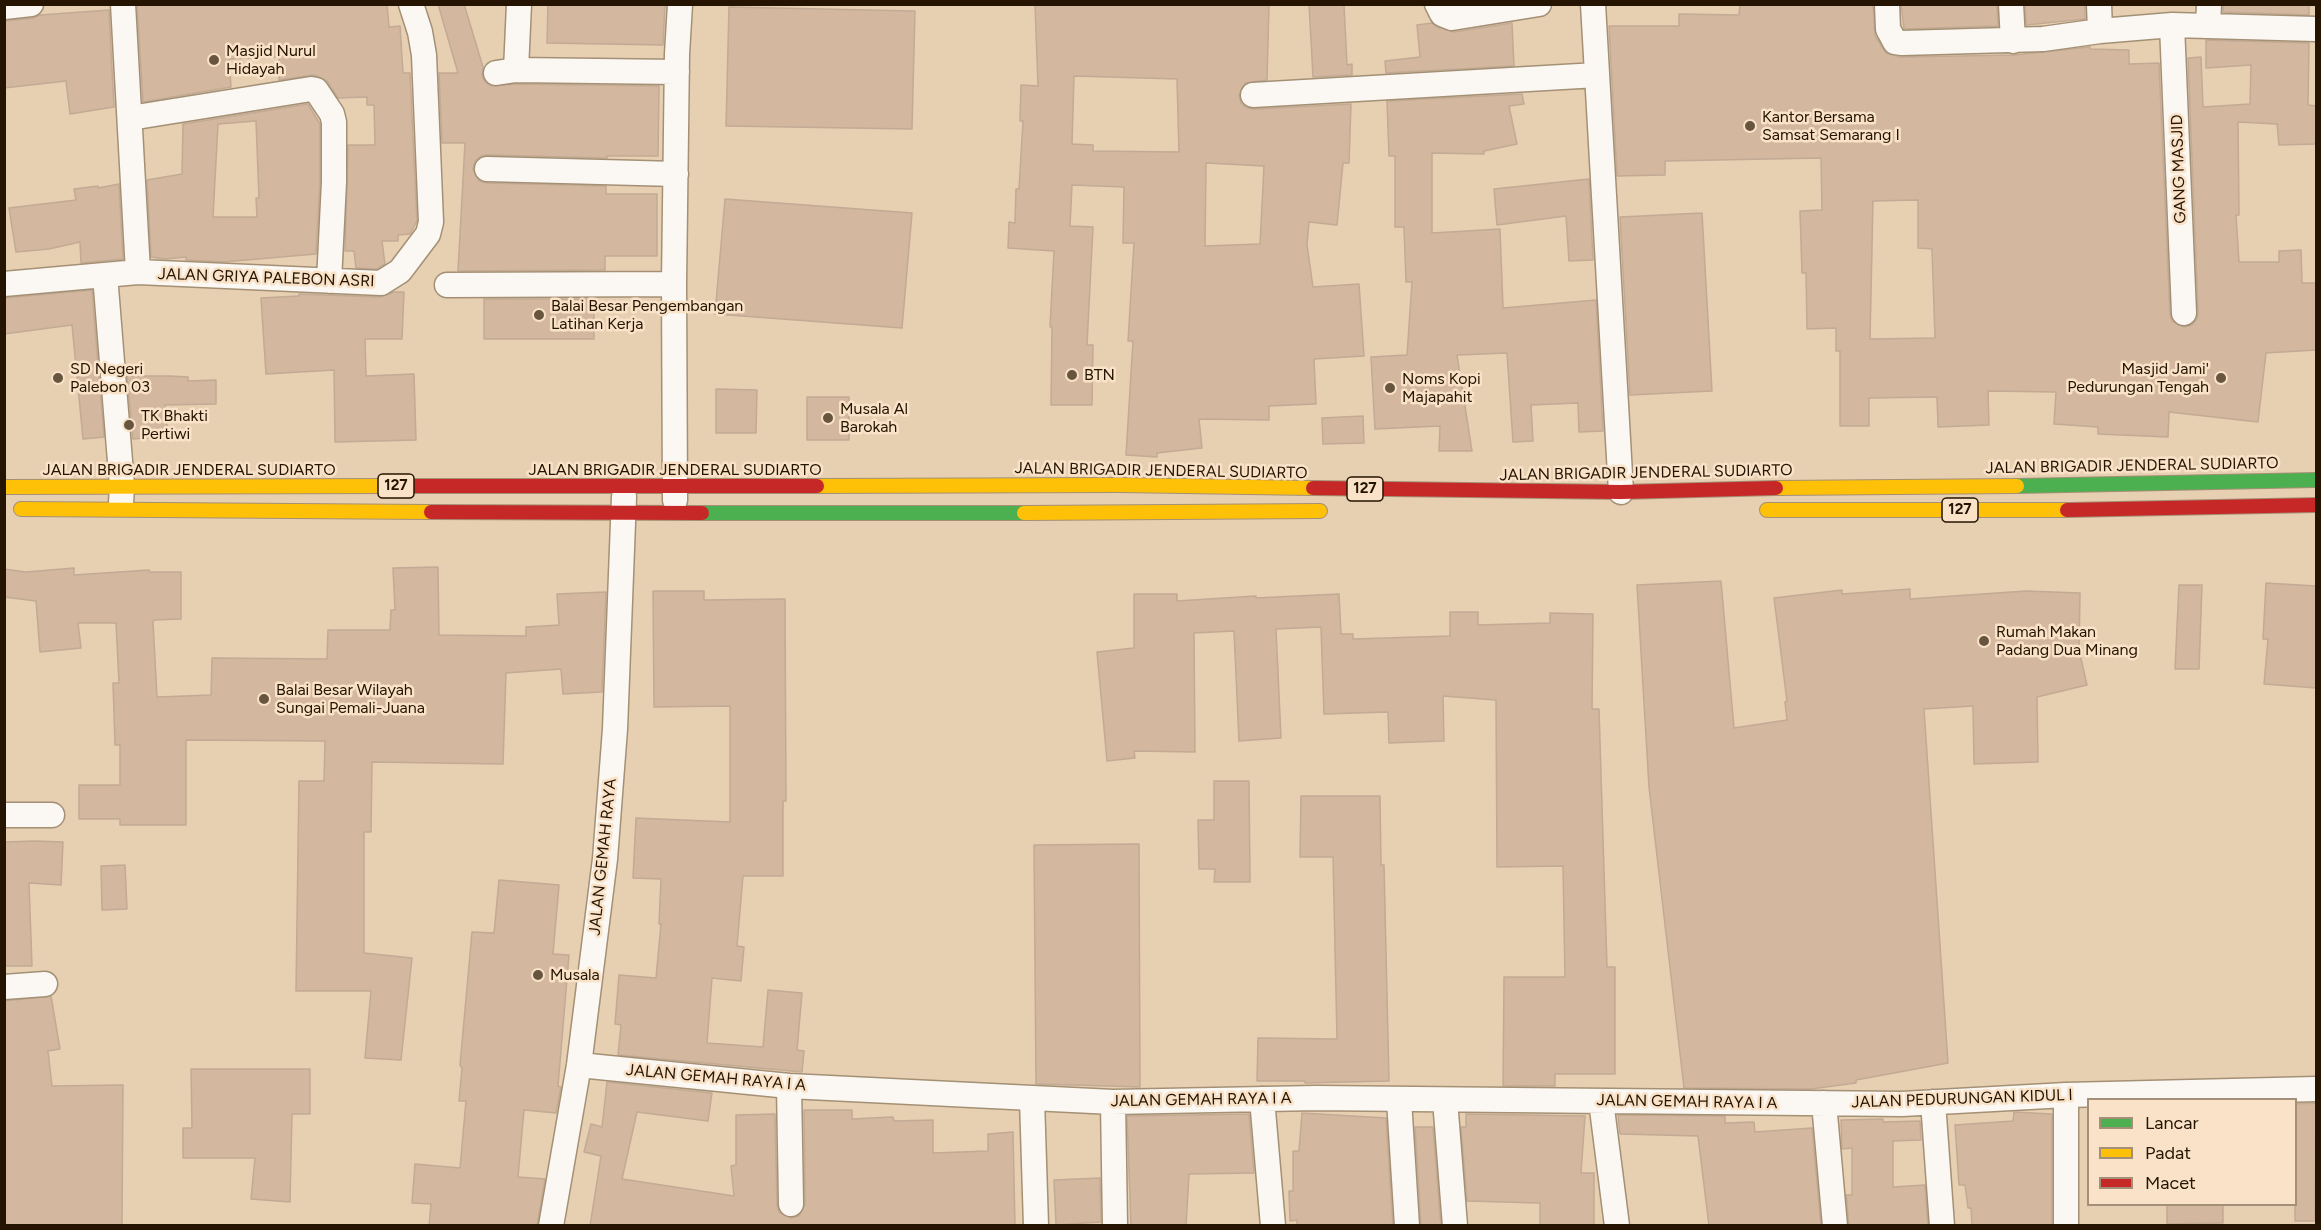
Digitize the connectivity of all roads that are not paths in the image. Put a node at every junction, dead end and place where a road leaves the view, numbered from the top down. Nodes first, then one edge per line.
1 (32, 4) edge
2 (123, 4) edge
3 (411, 4) edge
4 (519, 4) edge
5 (680, 4) edge
6 (1539, 4) edge
7 (1593, 4) edge
8 (1887, 4) edge
9 (2011, 4) edge
10 (2099, 4) edge
11 (4, 7) edge
12 (1439, 9) edge
13 (2209, 15) edge
14 (2172, 25) junction
15 (2316, 29) edge
16 (2100, 31) junction
17 (2013, 41) junction
18 (677, 72) junction
19 (1598, 75) junction
20 (1253, 95) dead end
21 (130, 118) junction
22 (487, 169) dead end
23 (676, 174) junction
24 (138, 272) junction
25 (105, 275) junction
26 (329, 281) junction
27 (4, 284) edge
28 (674, 284) junction
29 (447, 285) dead end
30 (2184, 313) dead end
31 (2316, 480) edge
32 (122, 486) junction
33 (624, 486) junction
34 (4, 487) edge
35 (675, 487) junction
36 (1298, 489) junction
37 (1621, 492) junction
38 (2316, 505) edge
39 (4, 509) edge
40 (121, 509) junction
41 (1750, 510) dead end
42 (1297, 511) junction
43 (1329, 511) dead end
44 (625, 513) junction
45 (674, 513) junction
46 (4, 815) edge
47 (52, 815) dead end
48 (45, 984) dead end
49 (4, 987) edge
50 (579, 1065) junction
51 (789, 1086) junction
52 (2316, 1089) edge
53 (2066, 1095) junction
54 (1032, 1099) junction
55 (1262, 1100) junction
56 (1399, 1100) junction
57 (1444, 1100) junction
58 (1601, 1101) junction
59 (1113, 1102) junction
60 (1933, 1102) junction
61 (1824, 1104) junction
62 (791, 1204) dead end
63 (551, 1226) edge
64 (1036, 1226) edge
65 (1115, 1226) edge
66 (1273, 1226) edge
67 (1407, 1226) edge
68 (1455, 1226) edge
69 (1617, 1226) edge
70 (1835, 1226) edge
71 (1942, 1226) edge
72 (2066, 1226) edge

1 - 11 street
2 - 21 street
3 - 26 street, JALAN GRIYA PALEBON ASRI
4 - 18 street
5 - 18 street
6 - 12 street
7 - 19 street
8 - 17 street
9 - 17 street
10 - 16 street
13 - 14 street
13 - 15 street
14 - 16 street
14 - 30 street, GANG MASJID
16 - 17 street
18 - 23 street
19 - 20 street
19 - 37 street
21 - 24 street
21 - 26 street
22 - 23 street
23 - 28 street
24 - 25 street, JALAN GRIYA PALEBON ASRI
24 - 26 street, JALAN GRIYA PALEBON ASRI
25 - 27 street, JALAN GRIYA PALEBON ASRI
25 - 32 street
28 - 29 street
28 - 35 street
31 - 37 main road, JALAN BRIGADIR JENDERAL SUDIARTO / 127
32 - 33 main road, JALAN BRIGADIR JENDERAL SUDIARTO / 127
32 - 34 main road, JALAN BRIGADIR JENDERAL SUDIARTO / 127
32 - 40 street
33 - 35 main road, JALAN BRIGADIR JENDERAL SUDIARTO / 127
33 - 44 street, JALAN GEMAH RAYA
35 - 36 main road, JALAN BRIGADIR JENDERAL SUDIARTO / 127
35 - 45 street
36 - 37 main road, JALAN BRIGADIR JENDERAL SUDIARTO / 127
36 - 42 main road
38 - 41 main road, 127
39 - 40 main road, 127
40 - 44 main road, 127
42 - 43 main road, 127
42 - 45 main road, 127
44 - 45 main road, 127
44 - 50 street, JALAN GEMAH RAYA
46 - 47 street
48 - 49 street
50 - 51 street, JALAN GEMAH RAYA I A
50 - 63 street, JALAN GEMAH RAYA
51 - 54 street, JALAN GEMAH RAYA I A
51 - 62 street
52 - 53 street, JALAN PEDURUNGAN KIDUL I
53 - 60 street, JALAN PEDURUNGAN KIDUL I
53 - 72 street
54 - 59 street, JALAN GEMAH RAYA I A
54 - 64 street
55 - 56 street, JALAN GEMAH RAYA I A
55 - 59 street, JALAN GEMAH RAYA I A
55 - 66 street
56 - 57 street, JALAN GEMAH RAYA I A
56 - 67 street
57 - 58 street, JALAN GEMAH RAYA I A
57 - 68 street
58 - 61 street, JALAN GEMAH RAYA I A
58 - 69 street
59 - 65 street
60 - 61 street, JALAN PEDURUNGAN KIDUL I
60 - 71 street
61 - 70 street

